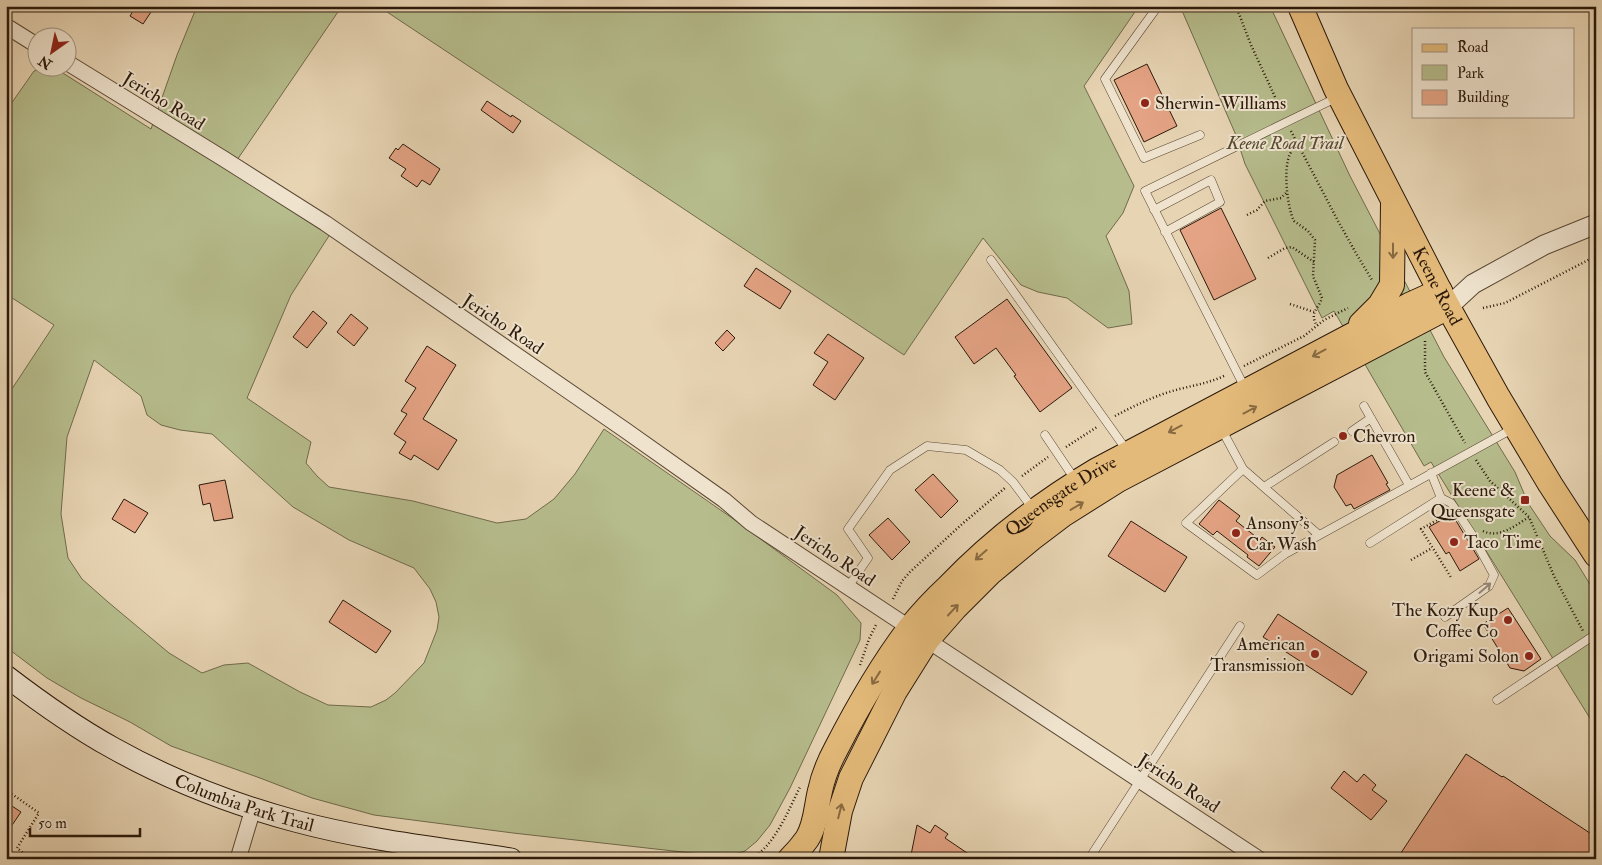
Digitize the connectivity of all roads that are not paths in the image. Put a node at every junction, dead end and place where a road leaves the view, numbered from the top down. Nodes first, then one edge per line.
1 (1158, 6) edge
2 (1300, 6) edge
3 (6, 26) edge
4 (28, 40) edge
5 (78, 69) edge
6 (1340, 96) junction
7 (1200, 135) dead end
8 (1393, 202) junction
9 (1154, 210) junction
10 (1596, 224) edge
11 (1165, 232) junction
12 (991, 260) dead end
13 (1444, 299) junction
14 (1351, 336) junction
15 (1247, 391) junction
16 (1364, 406) dead end
17 (1371, 418) junction
18 (1220, 426) junction
19 (1516, 427) junction
20 (1352, 431) dead end
21 (1045, 435) dead end
22 (1334, 442) dead end
23 (1129, 453) junction
24 (1243, 469) junction
25 (1431, 473) junction
26 (1077, 482) junction
27 (1409, 485) junction
28 (1264, 487) junction
29 (1441, 498) junction
30 (1034, 512) junction
31 (1319, 535) junction
32 (1370, 543) dead end
33 (1596, 555) edge
34 (848, 587) junction
35 (1445, 616) dead end
36 (1240, 626) dead end
37 (918, 634) junction
38 (1596, 634) edge
39 (6, 676) edge
40 (1497, 700) dead end
41 (1140, 780) junction
42 (254, 809) junction
43 (238, 859) edge
44 (511, 859) edge
45 (790, 859) edge
46 (831, 859) edge
47 (1089, 859) edge
48 (1259, 859) edge

1 - 7 lane
2 - 6 main road, Keene Road
3 - 4 street
5 - 34 street, Jericho Road
6 - 8 main road, Keene Road
6 - 9 lane
8 - 13 main road, Keene Road
8 -> 14 main road
9 - 11 lane
9 - 11 lane
10 - 13 street, Queensgate Drive
11 - 15 lane
12 - 23 lane
13 - 14 main road, Queensgate Drive
18 -> 13 main road, Queensgate Drive
13 - 19 main road, Keene Road
14 -> 15 main road, Queensgate Drive
15 -> 23 main road, Queensgate Drive
16 - 17 lane
17 - 20 lane
17 - 27 lane
18 - 24 lane
37 -> 18 main road, Queensgate Drive
19 - 25 lane
19 - 33 main road, Keene Road
21 - 26 lane
22 - 28 lane
23 - 26 main road, Queensgate Drive
24 - 28 lane
24 - 31 lane
25 - 27 lane
25 - 29 lane
26 - 30 main road, Queensgate Drive
27 - 31 lane
28 - 31 lane
29 - 32 lane
35 -> 29 lane
30 - 34 lane
30 -> 37 main road, Queensgate Drive
34 - 37 street, Jericho Road
36 - 41 lane
37 - 41 street, Jericho Road
37 -> 45 main road, Queensgate Drive
46 -> 37 main road
38 - 40 lane
39 - 42 main road, Columbia Park Trail
41 - 47 lane
41 - 48 street, Jericho Road
42 - 43 street
42 - 44 main road, Columbia Park Trail

